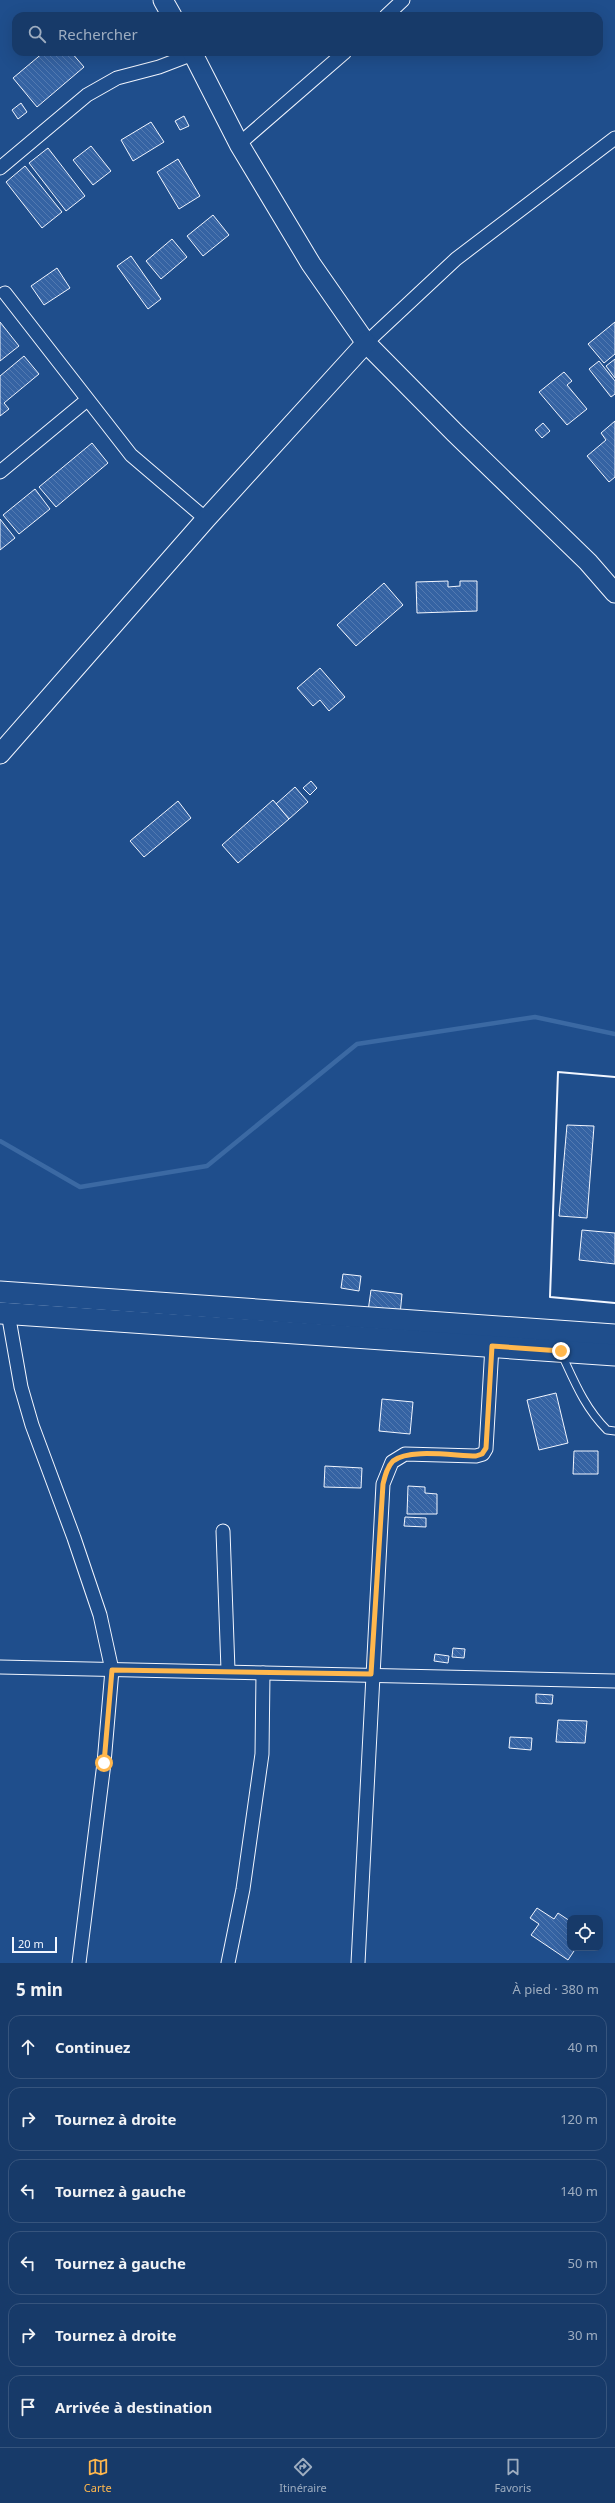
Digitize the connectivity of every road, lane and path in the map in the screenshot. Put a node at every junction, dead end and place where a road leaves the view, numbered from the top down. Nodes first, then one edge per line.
1 (163, 0) edge
2 (403, 0) edge
3 (170, 12) edge
4 (390, 12) edge
5 (186, 56) edge
6 (195, 56) edge
7 (340, 56) edge
8 (615, 138) edge
9 (239, 144) junction
10 (0, 168) edge
11 (5, 293) dead end
12 (366, 343) junction
13 (87, 400) junction
14 (0, 472) edge
15 (206, 519) junction
16 (615, 593) edge
17 (0, 754) edge
18 (0, 1292) edge
19 (4, 1313) edge
20 (615, 1334) edge
21 (492, 1346) junction
22 (561, 1351) junction
23 (615, 1355) edge
24 (615, 1431) edge
25 (223, 1531) dead end
26 (0, 1667) edge
27 (112, 1670) junction
28 (228, 1670) junction
29 (263, 1673) junction
30 (371, 1674) junction
31 (615, 1681) edge
32 (79, 1963) edge
33 (228, 1963) edge
34 (358, 1963) edge

1 - 3 street
2 - 4 street
5 - 10 street
6 - 9 street
7 - 9 street
8 - 12 street
9 - 12 street
11 - 13 street
12 - 15 street
12 - 16 street
13 - 14 street
13 - 15 street
15 - 17 street
18 - 20 main road
19 - 21 main road
19 - 27 street
21 - 22 main road
21 - 30 street
22 - 23 main road
22 - 24 lane
25 - 28 street
26 - 27 street
27 - 28 street
27 - 32 street
28 - 29 street
29 - 30 street
29 - 33 street
30 - 31 street
30 - 34 street

